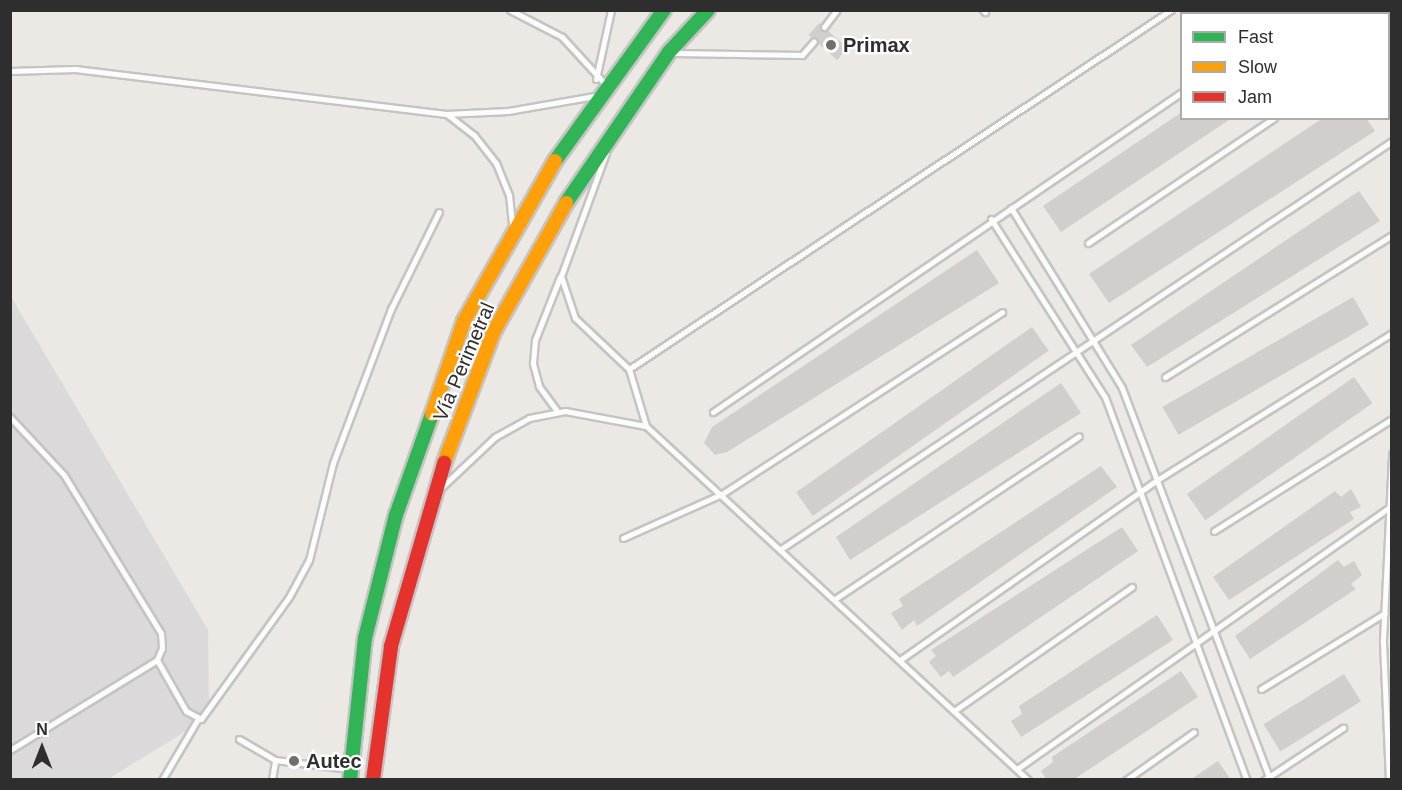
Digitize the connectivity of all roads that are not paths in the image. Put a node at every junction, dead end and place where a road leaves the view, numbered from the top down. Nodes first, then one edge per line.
1 (510, 10) edge
2 (611, 10) edge
3 (664, 10) edge
4 (708, 10) edge
5 (837, 10) edge
6 (1171, 10) edge
7 (825, 27) dead end
8 (814, 40) dead end
9 (669, 52) junction
10 (10, 71) edge
11 (601, 87) junction
12 (1180, 93) edge
13 (446, 114) junction
14 (620, 118) junction
15 (1271, 120) edge
16 (1392, 141) edge
17 (1011, 208) junction
18 (439, 212) dead end
19 (991, 219) junction
20 (513, 230) junction
21 (1392, 235) edge
22 (1088, 243) dead end
23 (561, 276) junction
24 (1002, 312) dead end
25 (1392, 333) edge
26 (1093, 340) junction
27 (1076, 352) junction
28 (629, 369) junction
29 (1165, 376) dead end
30 (557, 411) junction
31 (713, 412) dead end
32 (10, 417) edge
33 (1392, 419) edge
34 (646, 426) junction
35 (1079, 436) dead end
36 (1392, 453) edge
37 (1157, 480) junction
38 (1140, 492) junction
39 (722, 494) junction
40 (430, 499) junction
41 (1389, 508) junction
42 (1214, 531) dead end
43 (623, 538) dead end
44 (781, 549) junction
45 (1132, 587) dead end
46 (835, 599) junction
47 (1385, 613) junction
48 (1213, 629) junction
49 (1195, 641) junction
50 (157, 660) junction
51 (900, 660) junction
52 (1261, 689) dead end
53 (954, 711) junction
54 (198, 719) junction
55 (1343, 728) dead end
56 (1194, 732) dead end
57 (239, 739) dead end
58 (10, 750) edge
59 (275, 760) junction
60 (1017, 770) junction
61 (350, 775) edge
62 (1268, 778) edge
63 (162, 780) edge
64 (272, 780) edge
65 (373, 780) edge
66 (1028, 780) edge
67 (1126, 780) edge
68 (1247, 780) edge
69 (1389, 780) edge

1 - 11 lane
2 - 11 lane
3 - 11 highway, Vía Perimetral
4 - 9 highway, Vía Perimetral
5 - 7 lane
6 - 28 lane
8 - 9 lane
9 - 14 highway, Vía Perimetral
10 - 13 lane
11 - 13 lane
11 - 20 highway, Vía Perimetral
12 - 17 lane
13 - 20 lane
14 - 23 lane
14 - 40 highway, Vía Perimetral
15 - 22 lane
16 - 26 lane
17 - 19 lane
17 - 26 lane
18 - 54 lane
19 - 27 lane
19 - 31 lane
20 - 61 highway, Vía Perimetral
21 - 29 lane
23 - 28 lane
23 - 30 lane
24 - 39 lane
25 - 37 lane
26 - 27 lane
26 - 37 lane
27 - 38 lane
27 - 44 lane
28 - 34 lane
30 - 34 lane
30 - 40 lane
32 - 50 lane
33 - 42 lane
34 - 39 lane
35 - 46 lane
36 - 41 lane
37 - 38 lane
37 - 48 lane
38 - 49 lane
38 - 51 lane
39 - 43 lane
39 - 44 lane
40 - 65 highway, Vía Perimetral
41 - 47 lane
41 - 48 lane
44 - 46 lane
45 - 53 lane
46 - 51 lane
47 - 52 lane
47 - 69 lane
48 - 49 lane
48 - 62 lane
49 - 60 lane
49 - 68 lane
50 - 54 lane
50 - 58 lane
51 - 53 lane
53 - 60 lane
54 - 63 lane
55 - 62 lane
56 - 67 lane
57 - 59 lane
59 - 61 lane
59 - 64 lane
60 - 66 lane

